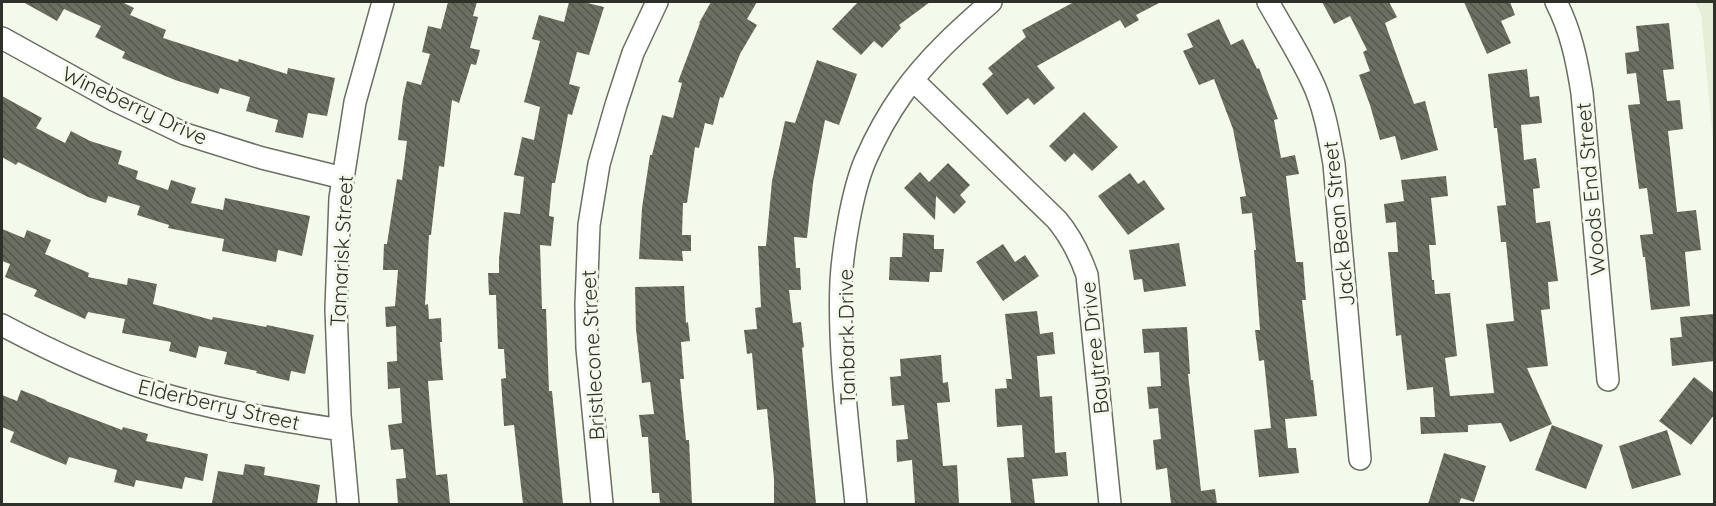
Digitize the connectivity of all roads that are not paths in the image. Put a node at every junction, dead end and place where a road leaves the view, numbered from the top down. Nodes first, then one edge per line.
1 (383, 2) edge
2 (657, 2) edge
3 (991, 2) edge
4 (1268, 2) edge
5 (1556, 2) edge
6 (2, 38) edge
7 (913, 80) junction
8 (343, 178) junction
9 (2, 325) edge
10 (1608, 380) dead end
11 (341, 430) junction
12 (1360, 459) dead end
13 (348, 504) edge
14 (602, 504) edge
15 (856, 504) edge
16 (1110, 504) edge

1 - 8 street, Tamarisk Street
2 - 14 street, Bristlecone Street
3 - 7 street, Tanbark Drive
4 - 12 street, Jack Bean Street
5 - 10 street, Woods End Street
6 - 8 street, Wineberry Drive
7 - 15 street, Tanbark Drive
7 - 16 street, Baytree Drive
8 - 11 street, Tamarisk Street
9 - 11 street, Elderberry Street
11 - 13 street, Tamarisk Street

